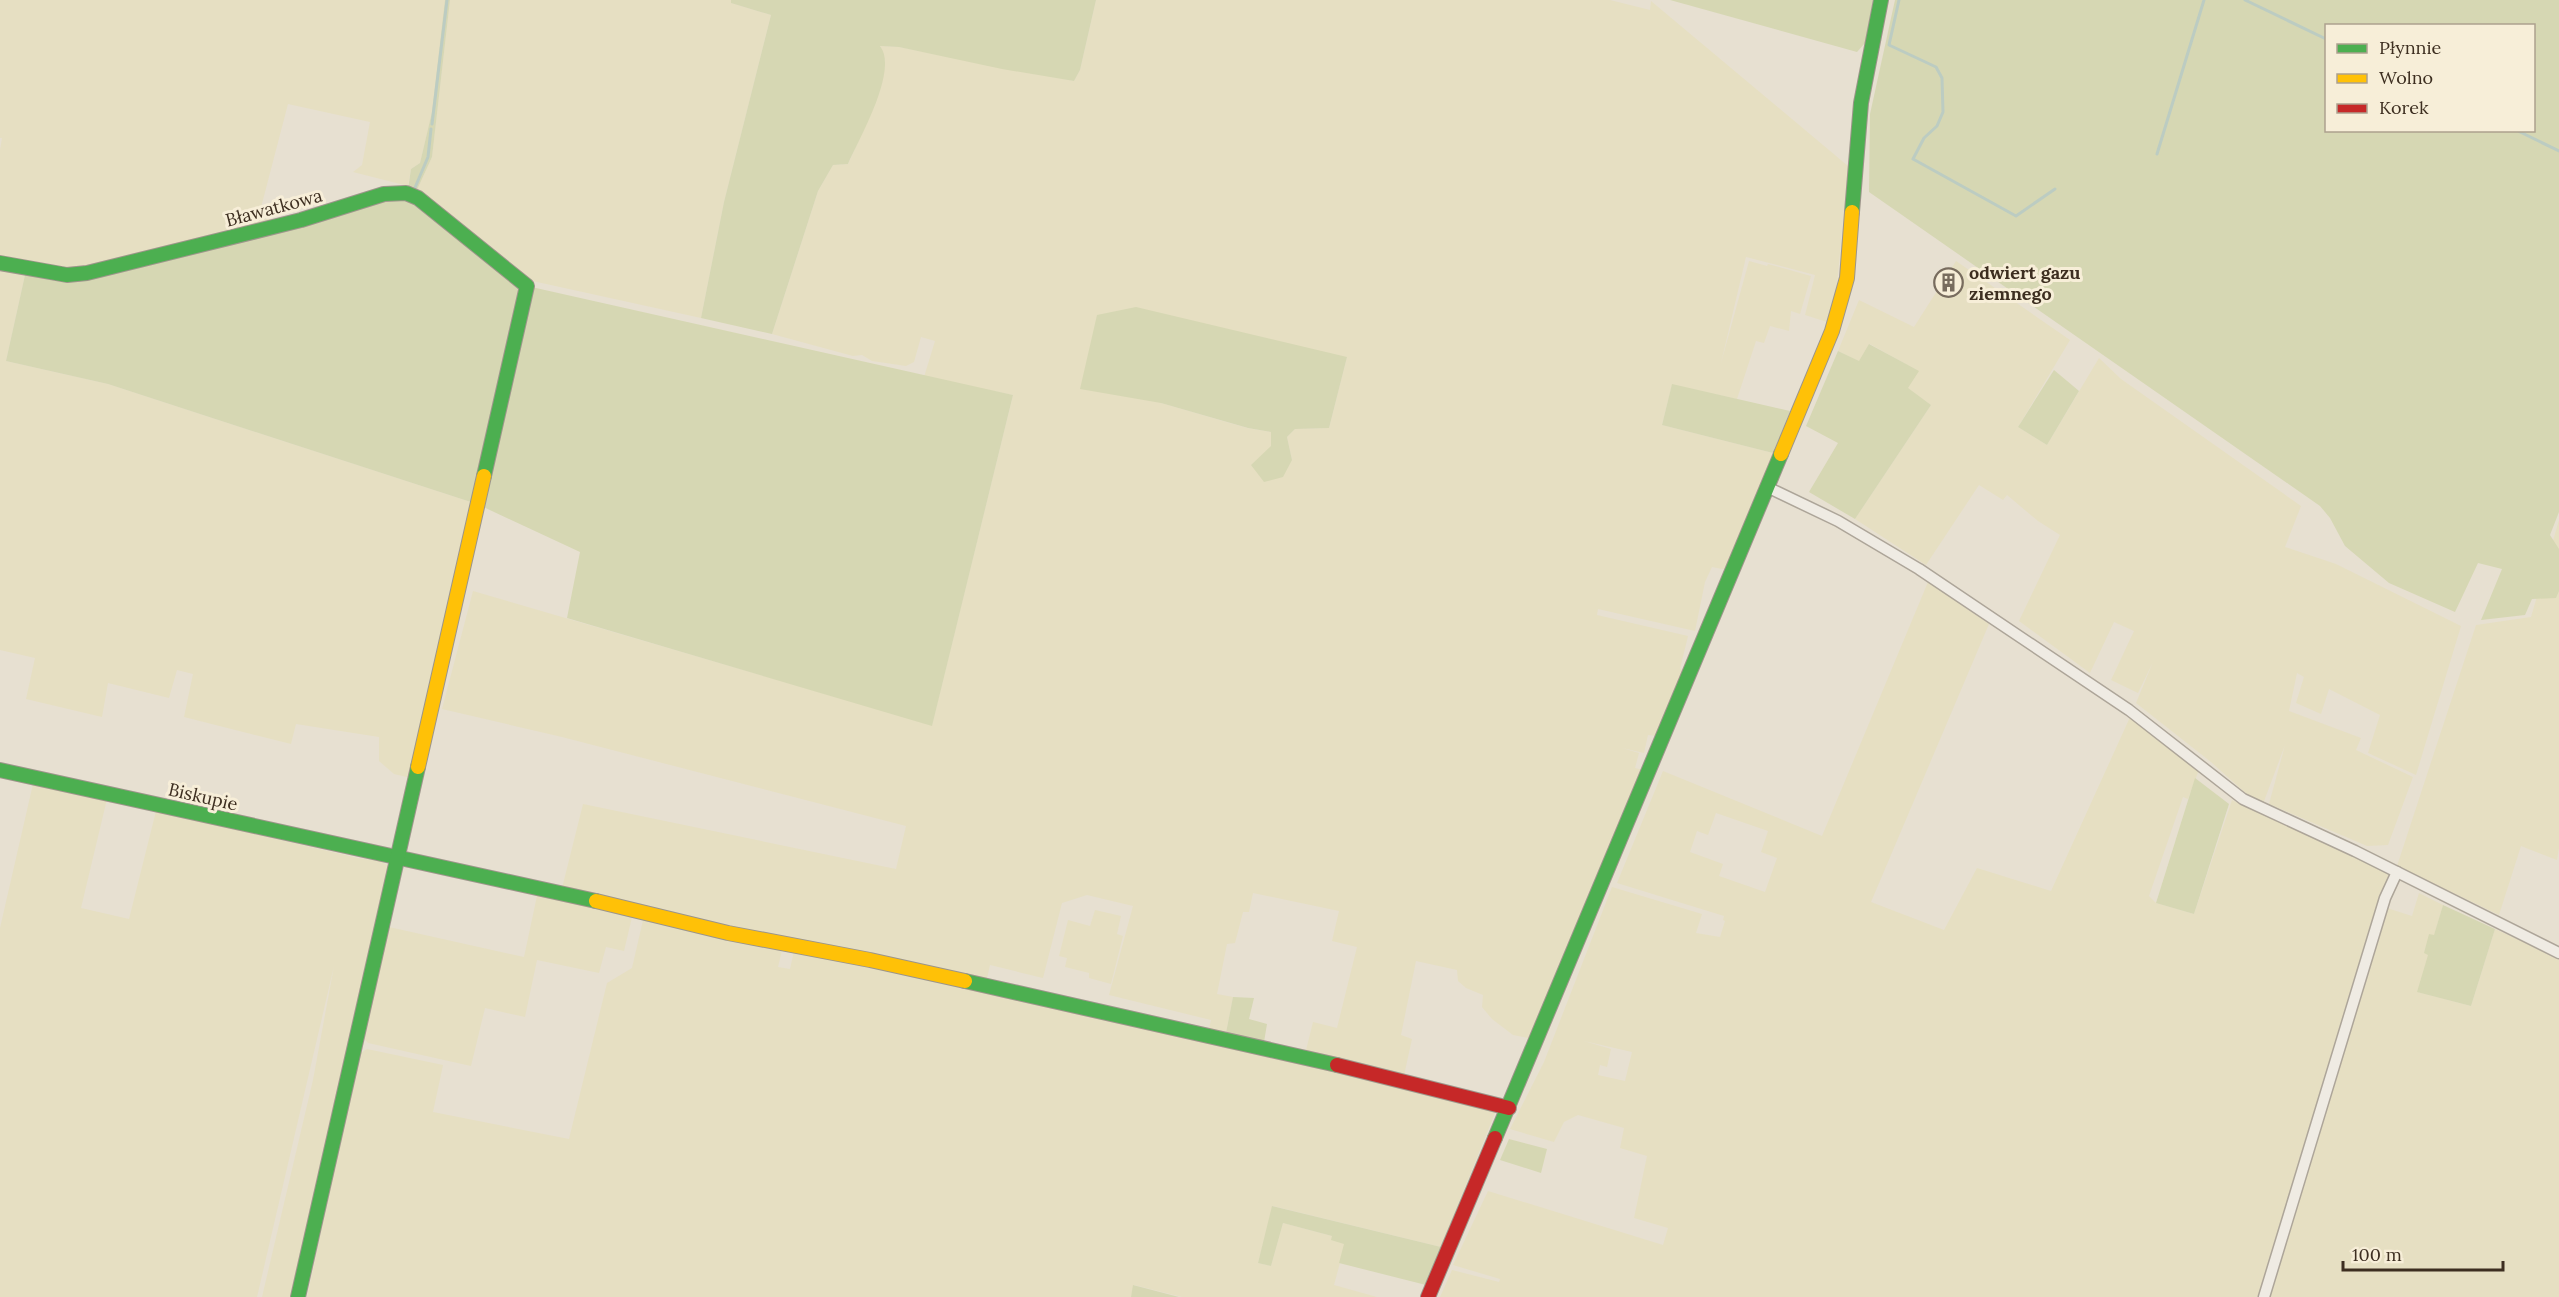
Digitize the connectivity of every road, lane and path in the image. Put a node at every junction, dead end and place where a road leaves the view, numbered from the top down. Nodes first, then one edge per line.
1 (1881, 0) edge
2 (0, 263) edge
3 (1767, 487) junction
4 (0, 770) edge
5 (398, 859) junction
6 (2397, 873) junction
7 (2559, 953) edge
8 (1509, 1108) junction
9 (298, 1297) edge
10 (1428, 1297) edge
11 (2264, 1297) edge

1 - 3 street
2 - 5 street, Bławatkowa
3 - 6 street
3 - 8 street
4 - 5 street, Biskupie
5 - 8 street, Biskupie
5 - 9 street
6 - 7 street
6 - 11 street
8 - 10 street

